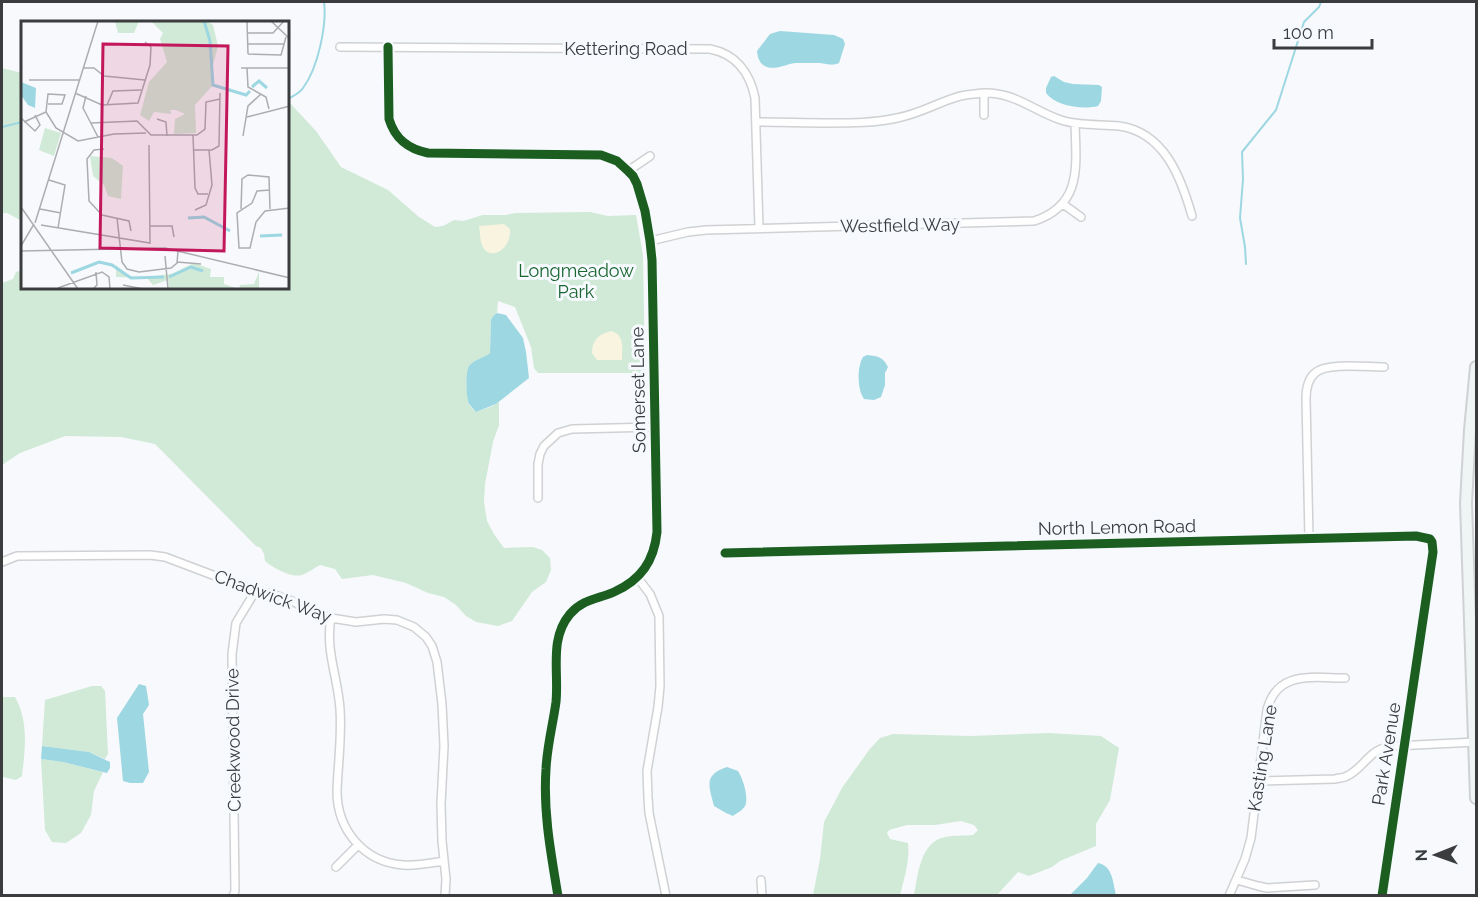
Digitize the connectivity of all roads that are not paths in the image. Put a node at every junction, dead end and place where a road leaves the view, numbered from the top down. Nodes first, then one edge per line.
1 (339, 47) dead end
2 (388, 47) junction
3 (984, 93) junction
4 (984, 115) dead end
5 (756, 122) junction
6 (1075, 123) junction
7 (650, 156) dead end
8 (628, 171) junction
9 (1063, 204) junction
10 (1192, 216) dead end
11 (1081, 218) dead end
12 (759, 228) junction
13 (650, 241) junction
14 (1384, 367) dead end
15 (1476, 367) edge
16 (655, 427) junction
17 (538, 498) dead end
18 (1309, 538) junction
19 (724, 553) dead end
20 (2, 562) edge
21 (637, 578) junction
22 (256, 590) junction
23 (331, 618) junction
24 (1423, 618) joint
25 (1345, 678) dead end
26 (1475, 742) edge
27 (1405, 745) junction
28 (1258, 781) junction
29 (1476, 798) edge
30 (358, 845) junction
31 (444, 861) junction
32 (336, 867) dead end
33 (761, 880) dead end
34 (1237, 880) junction
35 (1315, 885) dead end
36 (233, 896) edge
37 (445, 896) edge
38 (558, 896) edge
39 (666, 896) edge
40 (762, 896) edge
41 (1229, 896) edge
42 (1382, 896) edge

1 - 2 street, Kettering Road
2 - 5 street, Kettering Road
2 - 8 street
3 - 4 street
3 - 5 street
3 - 6 street
5 - 12 street, Kettering Road
6 - 9 street
6 - 10 street
7 - 8 street
8 - 13 street, Somerset Lane
9 - 11 street
9 - 12 street, Westfield Way
12 - 13 street, Westfield Way
13 - 16 street, Somerset Lane
14 - 18 street
15 - 26 main road
16 - 17 street
16 - 21 street, Somerset Lane
18 - 19 street, North Lemon Road
18 - 24 street, North Lemon Road
20 - 22 street, Chadwick Way
21 - 38 street
21 - 39 street
22 - 23 street, Chadwick Way
22 - 36 street, Creekwood Drive
23 - 30 street
23 - 31 street, Chadwick Way
24 - 27 street, Park Avenue
25 - 28 street, Kasting Lane
26 - 27 street
26 - 29 main road
27 - 28 street
27 - 42 street, Park Avenue
28 - 34 street, Kasting Lane
30 - 31 street
30 - 32 street
31 - 37 street, Chadwick Way
33 - 40 street
34 - 35 street
34 - 41 street, Kasting Lane

